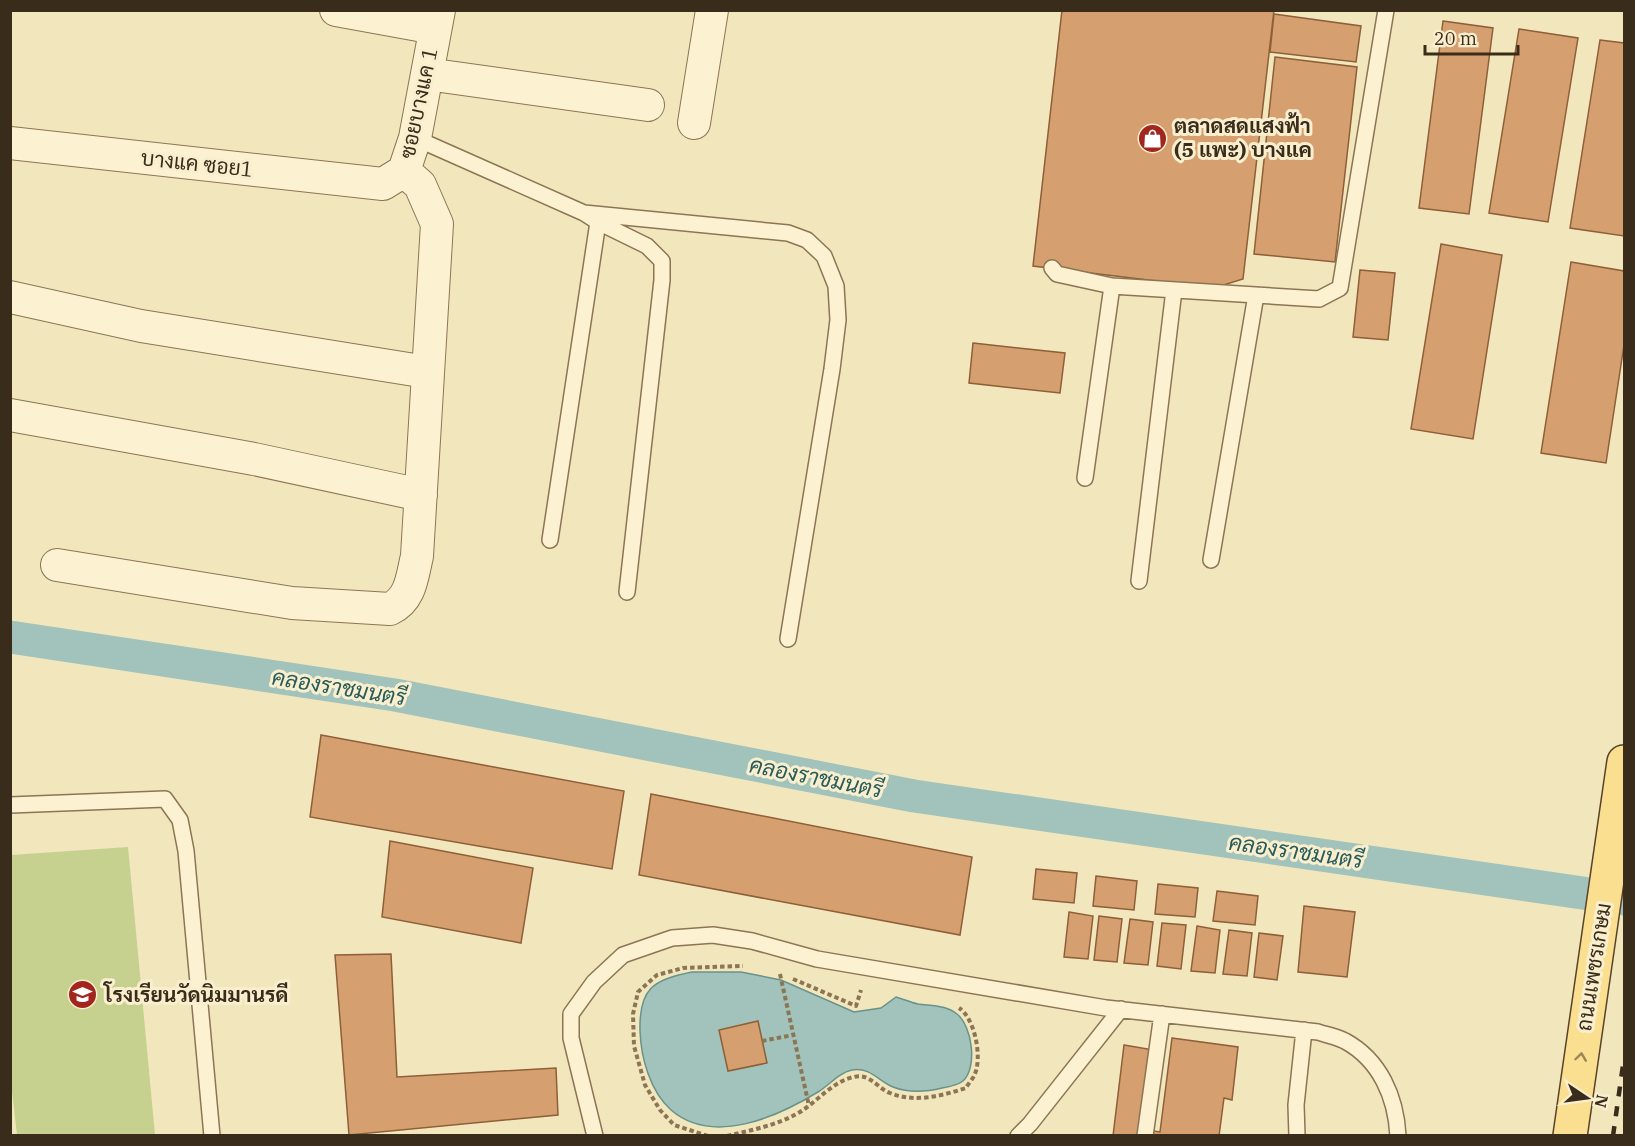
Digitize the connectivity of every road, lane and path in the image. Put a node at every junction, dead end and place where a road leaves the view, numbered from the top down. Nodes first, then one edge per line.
1 (336, 10) edge
2 (712, 10) edge
3 (1386, 10) edge
4 (437, 19) edge
5 (427, 74) junction
6 (648, 105) dead end
7 (694, 123) dead end
8 (415, 138) junction
9 (10, 144) edge
10 (394, 177) junction
11 (584, 213) junction
12 (598, 222) junction
13 (1052, 268) dead end
14 (1112, 286) junction
15 (1174, 290) junction
16 (1256, 295) junction
17 (10, 297) edge
18 (427, 372) junction
19 (10, 415) edge
20 (1086, 478) dead end
21 (421, 495) junction
22 (550, 540) dead end
23 (1211, 560) dead end
24 (57, 565) dead end
25 (1139, 581) dead end
26 (627, 592) dead end
27 (788, 639) dead end
28 (1624, 762) edge
29 (10, 806) edge
30 (750, 967) dead end
31 (773, 972) dead end
32 (780, 976) junction
33 (863, 985) dead end
34 (955, 1006) dead end
35 (1121, 1010) junction
36 (1162, 1014) junction
37 (1304, 1030) junction
38 (793, 1035) junction
39 (762, 1041) dead end
40 (809, 1106) junction
41 (212, 1136) edge
42 (596, 1136) edge
43 (708, 1136) edge
44 (727, 1136) edge
45 (1018, 1136) edge
46 (1145, 1136) edge
47 (1297, 1136) edge
48 (1398, 1136) edge
49 (1570, 1136) edge

1 - 4 street
2 - 7 street
3 - 16 lane
4 - 5 street, ซอยบางแค 1
5 - 6 street
5 - 8 street, ซอยบางแค 1
8 - 10 street, ซอยบางแค 1
8 - 11 lane
9 - 10 street, บางแค ซอย1
10 - 18 street
11 - 12 lane
11 - 27 lane
12 - 22 lane
12 - 26 lane
13 - 14 lane
14 - 15 lane
14 - 20 lane
15 - 16 lane
15 - 25 lane
16 - 23 lane
17 - 18 street
18 - 21 street
19 - 21 street
21 - 24 street
49 -> 28 main road, ถนนเพชรเกษม
29 - 41 lane
30 - 43 path
31 - 32 path
32 - 33 path
32 - 38 path
34 - 40 path
35 - 36 lane
35 - 42 lane
35 - 45 lane
36 - 37 lane
36 - 46 lane
37 - 47 lane
37 - 48 lane
38 - 39 path
38 - 40 path
40 - 44 path

